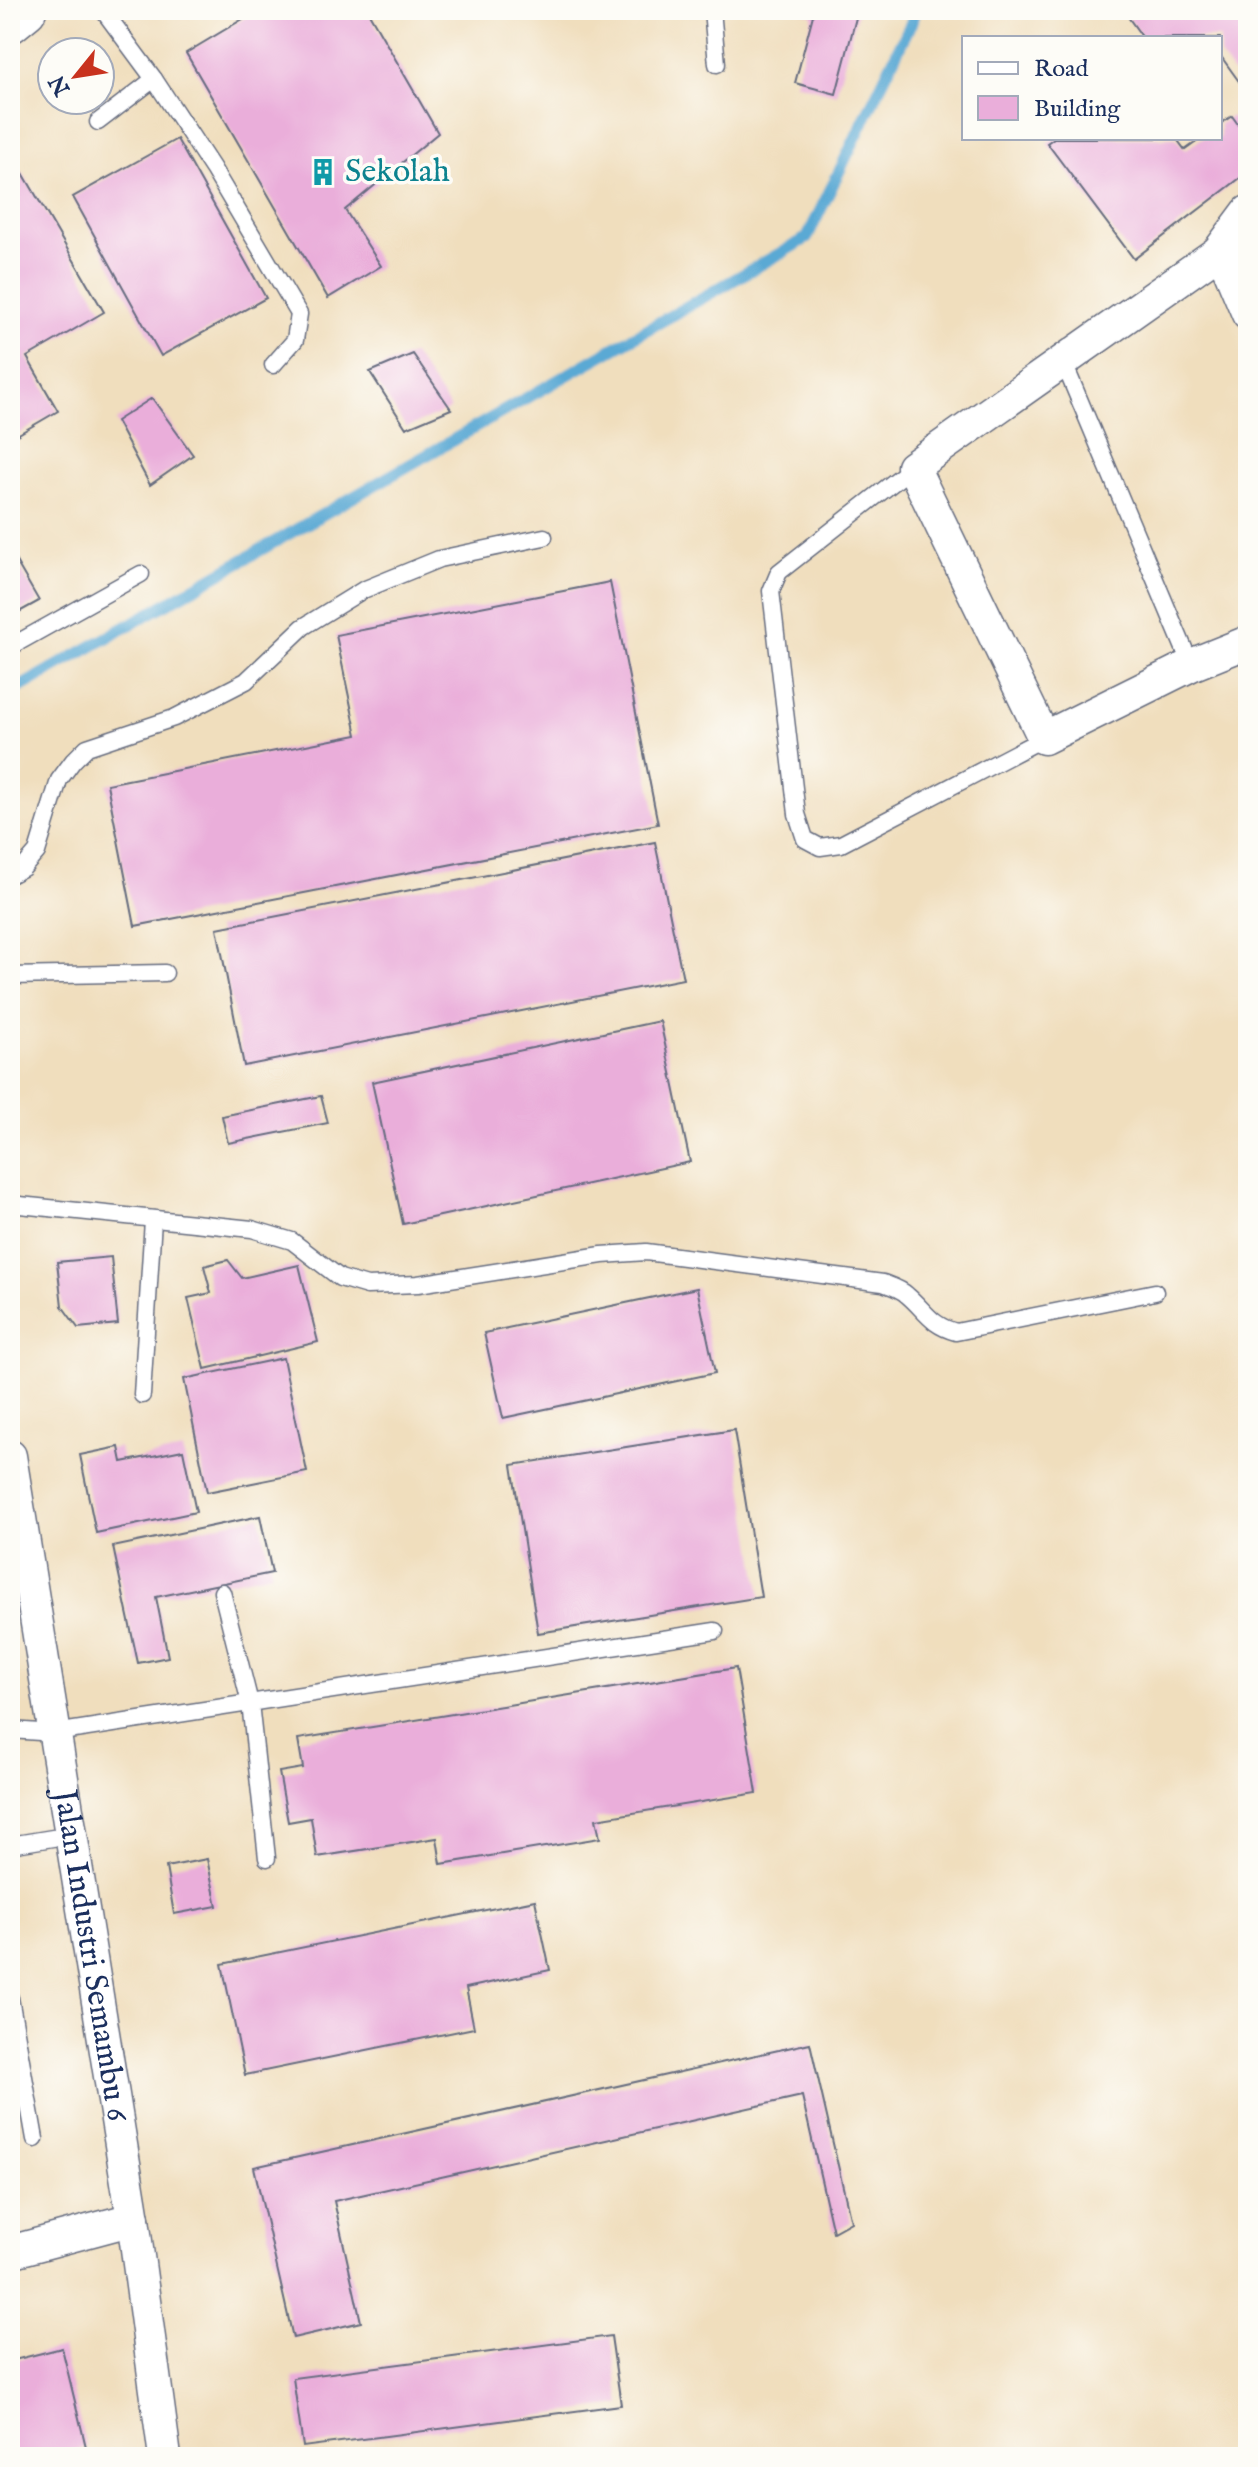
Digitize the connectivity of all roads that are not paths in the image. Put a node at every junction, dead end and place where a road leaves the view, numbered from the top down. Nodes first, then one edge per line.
1 (26, 10) edge
2 (103, 10) edge
3 (712, 10) edge
4 (10, 23) edge
5 (717, 64) dead end
6 (154, 79) junction
7 (98, 122) dead end
8 (1248, 212) edge
9 (1219, 252) junction
10 (1248, 314) edge
11 (1063, 361) junction
12 (273, 365) dead end
13 (913, 467) junction
14 (544, 537) dead end
15 (141, 574) dead end
16 (1248, 642) edge
17 (10, 647) edge
18 (1191, 665) junction
19 (1044, 738) junction
20 (10, 875) edge
21 (165, 973) dead end
22 (10, 976) edge
23 (10, 1204) edge
24 (153, 1220) junction
25 (1155, 1292) dead end
26 (142, 1395) dead end
27 (10, 1456) edge
28 (222, 1592) dead end
29 (21, 1594) edge
30 (715, 1631) dead end
31 (250, 1703) junction
32 (10, 1730) edge
33 (55, 1733) junction
34 (71, 1835) junction
35 (10, 1845) edge
36 (267, 1858) dead end
37 (10, 1998) edge
38 (35, 2139) dead end
39 (133, 2219) junction
40 (10, 2252) edge
41 (165, 2457) edge

1 - 4 street
2 - 6 lane
3 - 5 lane
6 - 7 lane
6 - 12 lane
8 - 9 street
9 - 10 street
9 - 11 street
11 - 13 street
11 - 18 lane
13 - 19 street
13 - 19 lane
14 - 20 lane
15 - 17 lane
16 - 18 street
18 - 19 street
21 - 22 lane
23 - 24 lane
24 - 25 lane
24 - 26 lane
27 - 29 street, Jalan Industri Semambu 6
28 - 31 lane
29 - 33 street, Jalan Industri Semambu 6
30 - 31 lane
31 - 33 lane
31 - 36 lane
32 - 33 lane
33 - 34 street, Jalan Industri Semambu 6
34 - 35 lane
34 - 39 street, Jalan Industri Semambu 6
37 - 38 lane
39 - 40 street
39 - 41 street, Jalan Industri Semambu 6

